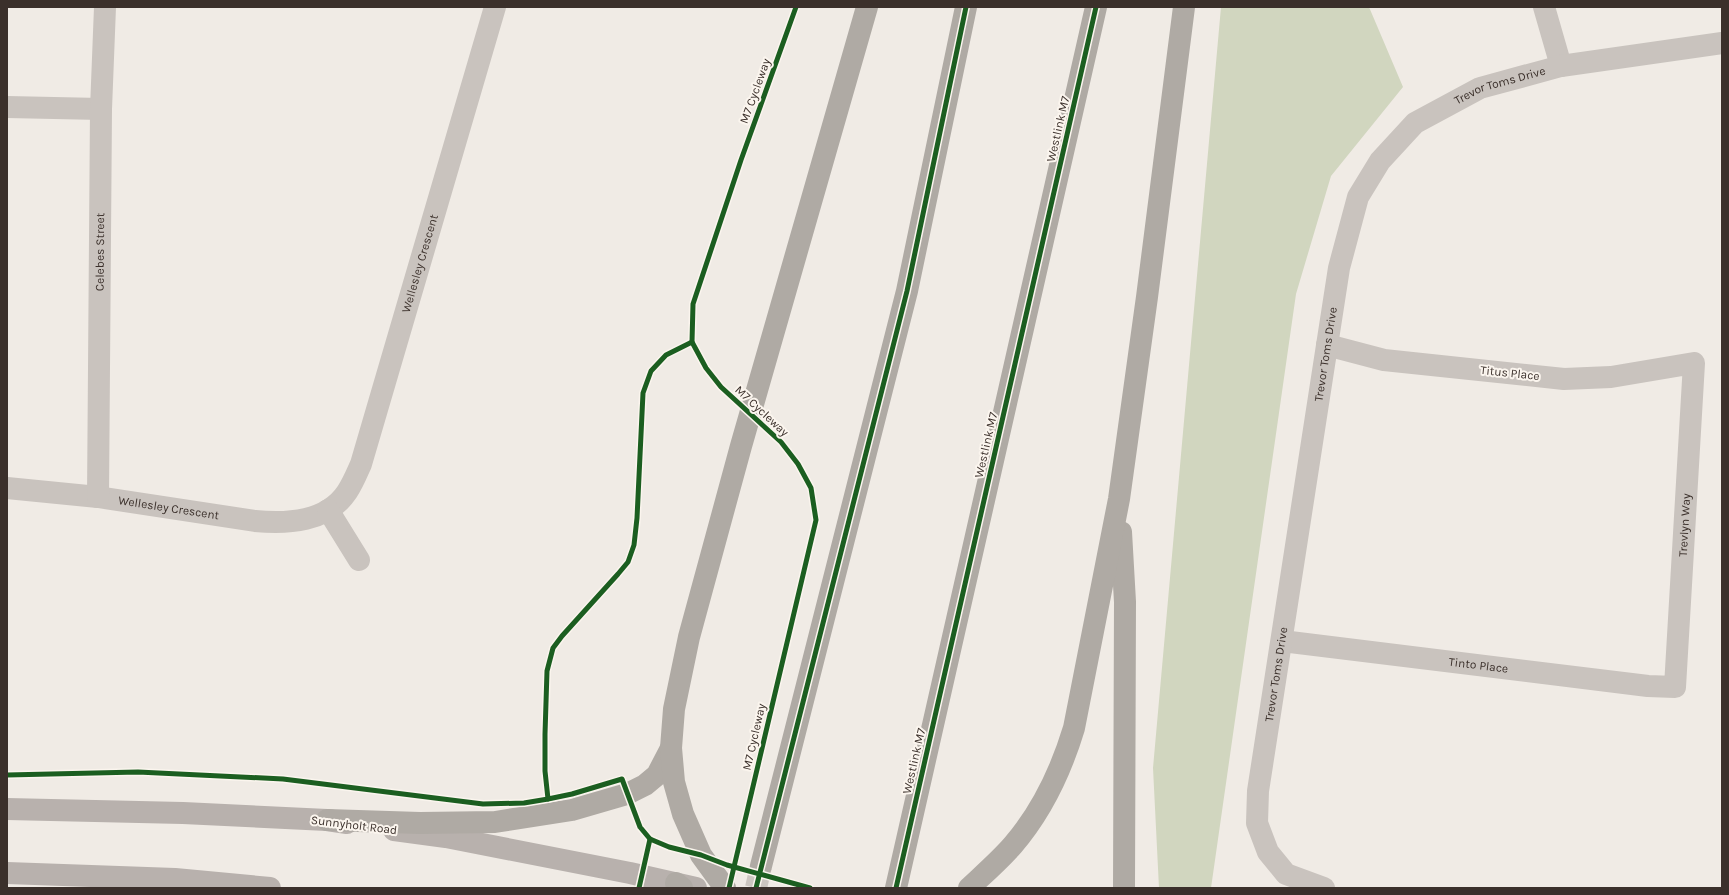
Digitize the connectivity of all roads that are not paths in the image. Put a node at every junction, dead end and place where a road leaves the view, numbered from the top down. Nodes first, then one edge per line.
1 (106, 7) edge
2 (495, 7) edge
3 (866, 7) edge
4 (966, 7) edge
5 (1096, 7) edge
6 (1184, 7) edge
7 (1544, 7) edge
8 (1722, 43) edge
9 (1561, 66) junction
10 (7, 107) edge
11 (101, 109) junction
12 (1327, 345) junction
13 (1694, 364) joint
14 (7, 488) edge
15 (98, 497) junction
16 (1118, 499) junction
17 (328, 510) junction
18 (359, 560) dead end
19 (1282, 641) junction
20 (1675, 687) joint
21 (671, 748) junction
22 (7, 809) edge
23 (327, 820) junction
24 (761, 866) tunnel mouth
25 (7, 873) edge
26 (684, 886) edge
27 (270, 888) edge
28 (725, 888) edge
29 (896, 888) edge
30 (969, 888) edge
31 (1124, 888) edge
32 (1324, 888) edge

1 - 11 street, Celebes Street
2 - 17 street, Wellesley Crescent
3 - 21 highway
4 - 24 highway
5 - 29 highway, Westlink M7
6 - 16 highway
7 - 9 street
8 - 9 street, Trevor Toms Drive
9 - 12 street, Trevor Toms Drive
10 - 11 street
11 - 15 street, Celebes Street
12 - 13 street, Titus Place
12 - 19 street, Trevor Toms Drive
13 - 20 street, Trevlyn Way
14 - 15 street, Wellesley Crescent
15 - 17 street, Wellesley Crescent
16 - 30 highway
16 - 31 highway
17 - 18 street
19 - 20 street, Tinto Place
19 - 32 street, Trevor Toms Drive
21 - 23 highway
21 - 28 highway
22 - 23 main road, Sunnyholt Road
23 - 26 main road, Sunnyholt Road
25 - 27 main road

